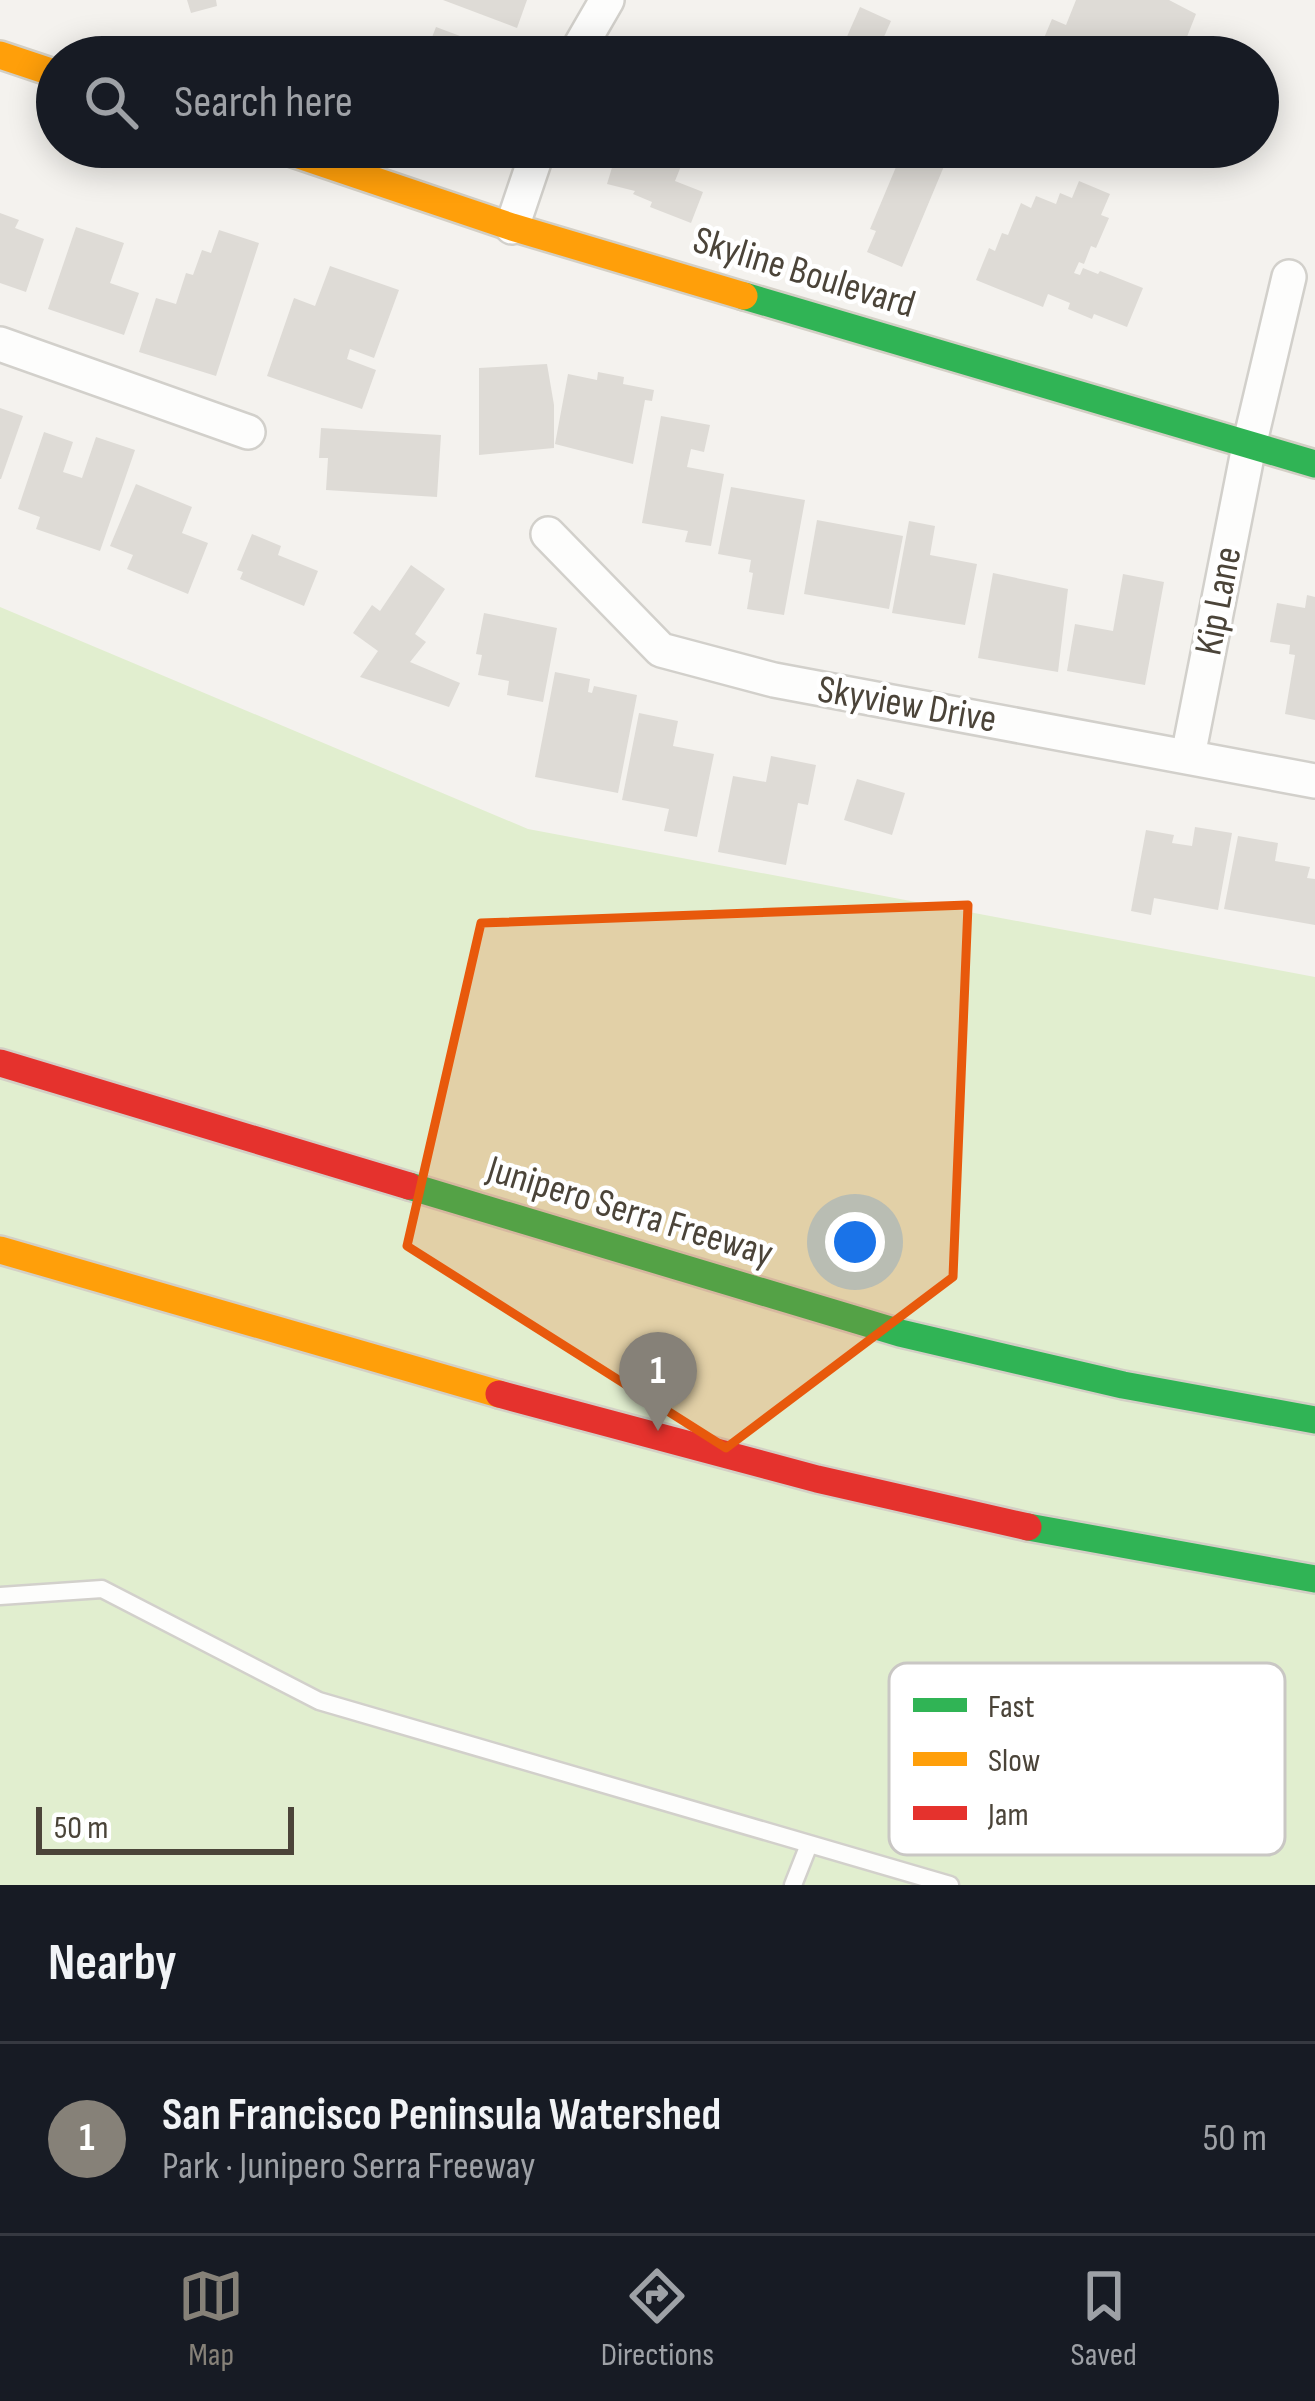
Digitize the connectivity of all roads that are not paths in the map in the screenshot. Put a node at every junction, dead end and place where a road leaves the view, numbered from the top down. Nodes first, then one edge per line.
1 (608, 0) edge
2 (587, 36) edge
3 (0, 55) edge
4 (36, 67) edge
5 (338, 168) edge
6 (532, 168) edge
7 (512, 226) junction
8 (1289, 277) dead end
9 (0, 344) edge
10 (248, 432) dead end
11 (1250, 446) junction
12 (1315, 464) edge
13 (548, 534) dead end
14 (1188, 756) junction
15 (1315, 781) edge
16 (0, 1063) edge
17 (0, 1250) edge
18 (1315, 1420) edge
19 (1315, 1579) edge
20 (0, 1596) edge
21 (808, 1847) junction
22 (793, 1885) edge
23 (950, 1885) edge

1 - 2 street
3 - 4 main road
5 - 7 main road, Skyline Boulevard
6 - 7 street
7 - 11 main road, Skyline Boulevard
8 - 11 street, Kip Lane
9 - 10 street
11 - 12 main road, Skyline Boulevard
11 - 14 street, Kip Lane
13 - 14 street, Skyview Drive
14 - 15 street, Skyview Drive
16 - 18 main road, Junipero Serra Freeway
17 - 19 main road
20 - 21 lane
21 - 22 lane
21 - 23 lane

